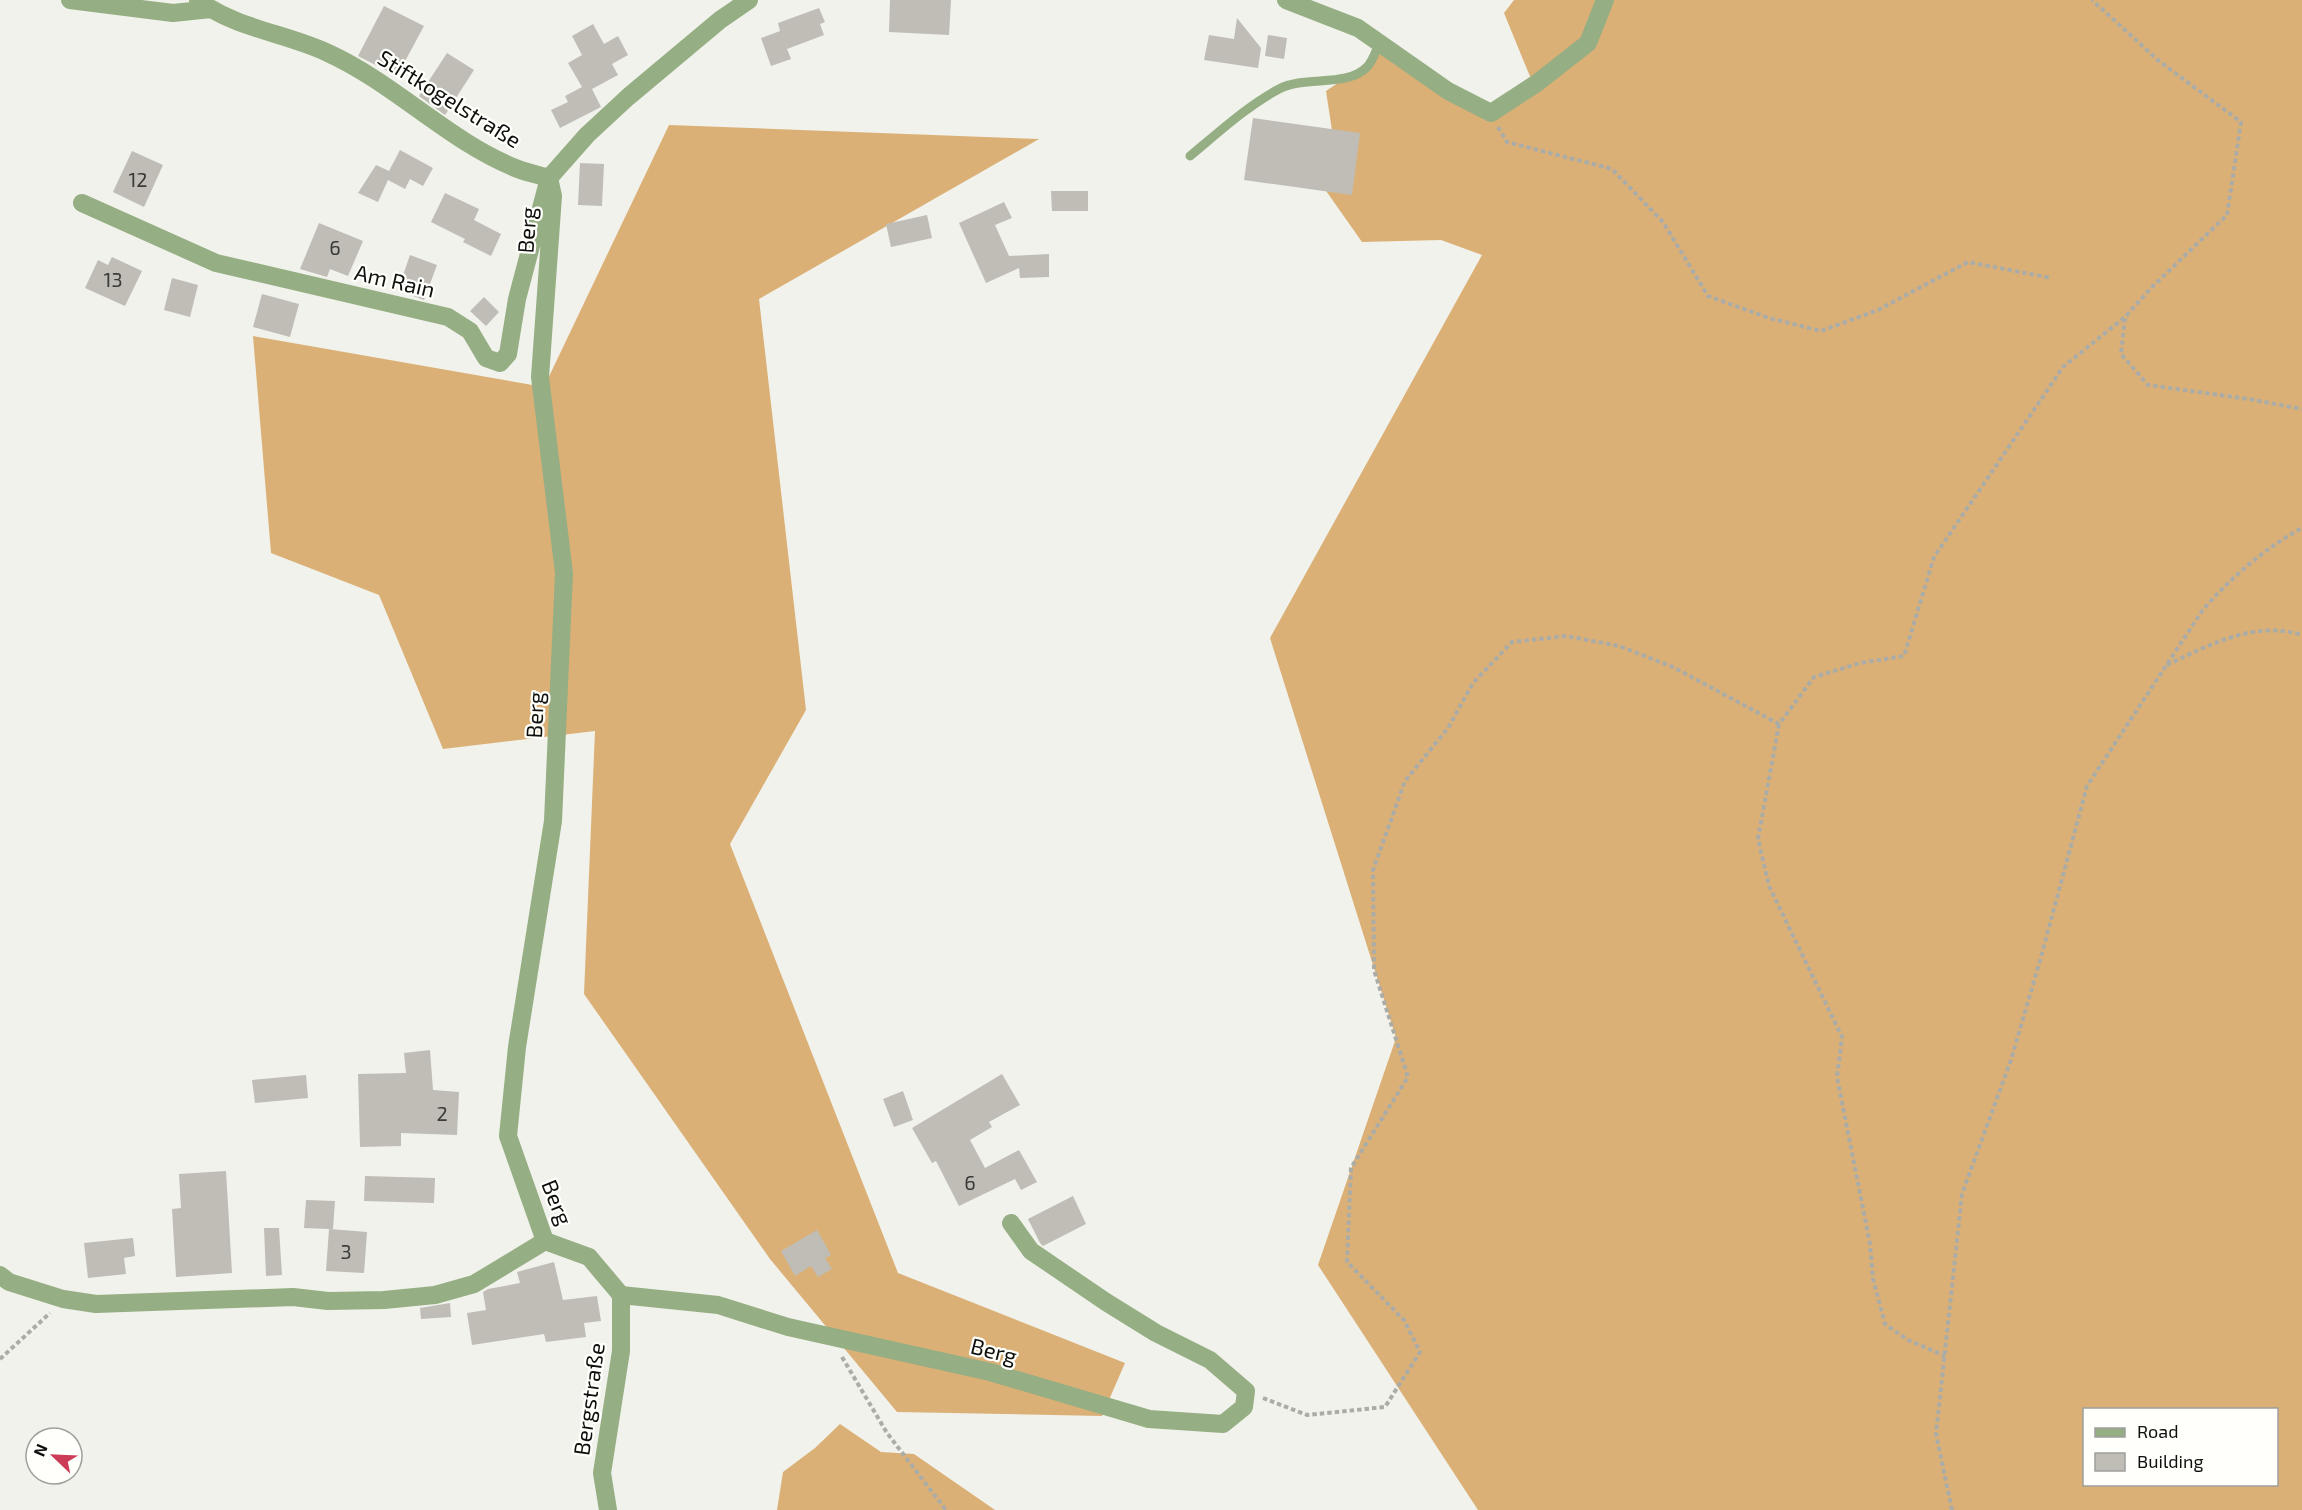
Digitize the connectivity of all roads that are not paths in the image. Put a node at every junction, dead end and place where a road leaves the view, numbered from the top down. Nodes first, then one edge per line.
1 (70, 0) edge
2 (749, 0) edge
3 (1286, 0) edge
4 (1605, 0) edge
5 (205, 5) edge
6 (1380, 42) junction
7 (1190, 156) dead end
8 (549, 178) junction
9 (82, 203) dead end
10 (1011, 1223) dead end
11 (545, 1241) junction
12 (0, 1275) edge
13 (621, 1295) junction
14 (608, 1510) edge

1 - 5 street, Stiftkogelstraße
2 - 8 street
3 - 6 street
4 - 6 street
5 - 8 street, Stiftkogelstraße
6 - 7 lane
8 - 9 street, Am Rain
8 - 11 street, Berg
10 - 13 street, Berg
11 - 12 street
11 - 13 street, Berg
13 - 14 street, Bergstraße

